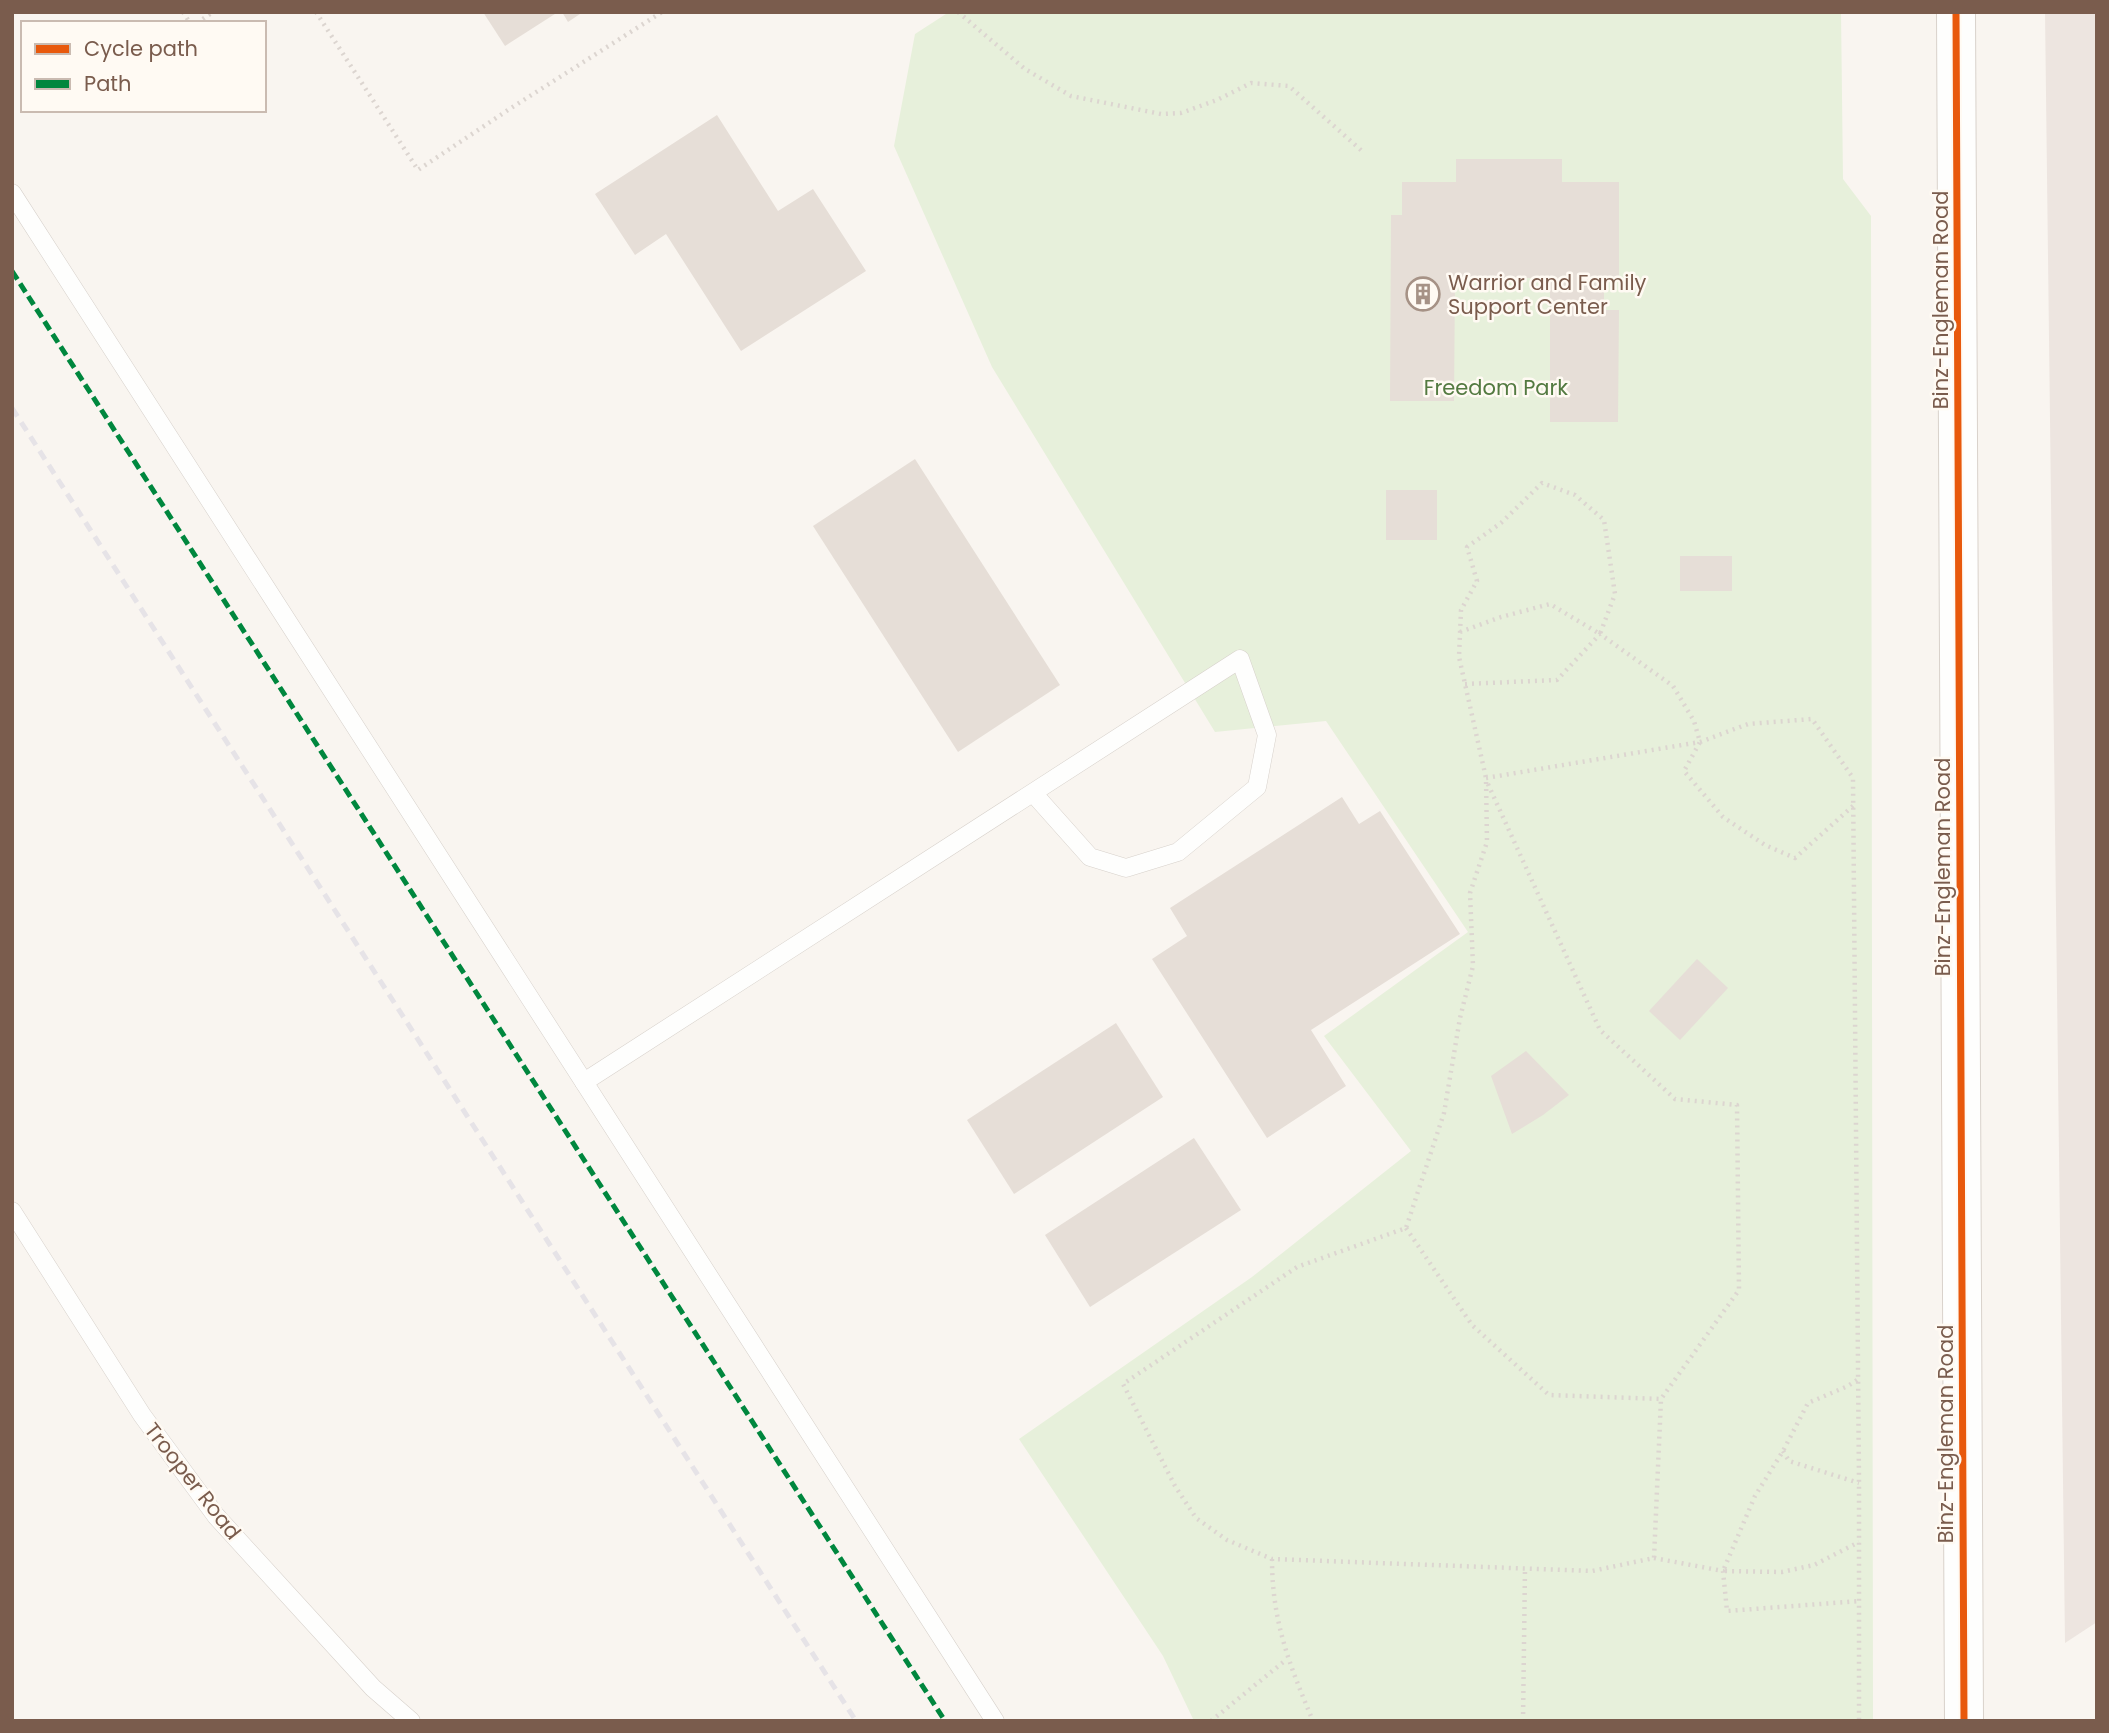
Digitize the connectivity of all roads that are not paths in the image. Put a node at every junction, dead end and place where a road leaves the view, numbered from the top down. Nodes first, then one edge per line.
1 (1956, 12) edge
2 (12, 194) edge
3 (1032, 793) junction
4 (584, 1082) junction
5 (12, 1211) edge
6 (411, 1721) edge
7 (995, 1721) edge
8 (1964, 1721) edge

1 - 8 street, Binz-Engleman Road
2 - 4 lane
3 - 3 lane
3 - 4 lane
4 - 7 lane
5 - 6 lane, Trooper Road

